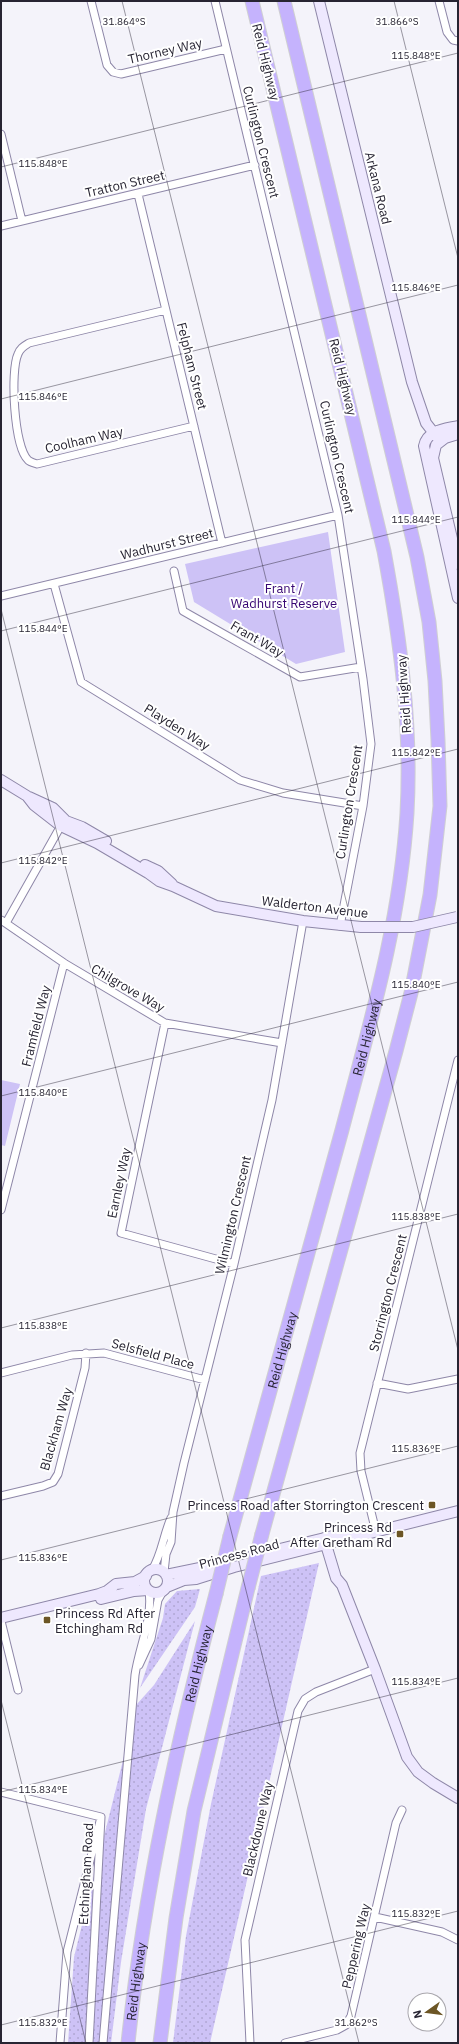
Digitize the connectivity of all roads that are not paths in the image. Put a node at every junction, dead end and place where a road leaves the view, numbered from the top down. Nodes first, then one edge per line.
1 (91, 1) edge
2 (215, 1) edge
3 (252, 1) edge
4 (284, 1) edge
5 (319, 1) edge
6 (439, 1) edge
7 (458, 41) edge
8 (226, 49) junction
9 (1, 134) edge
10 (255, 166) junction
11 (138, 194) junction
12 (22, 221) junction
13 (1, 226) edge
14 (166, 310) junction
15 (194, 426) junction
16 (458, 426) edge
17 (458, 434) edge
18 (432, 440) junction
19 (338, 515) junction
20 (222, 543) junction
21 (458, 564) edge
22 (174, 572) dead end
23 (54, 584) junction
24 (1, 596) edge
25 (458, 598) edge
26 (361, 667) junction
27 (1, 780) edge
28 (363, 806) junction
29 (62, 823) junction
30 (457, 917) edge
31 (303, 921) junction
32 (4, 922) edge
33 (340, 926) junction
34 (64, 964) junction
35 (165, 1023) junction
36 (282, 1043) junction
37 (458, 1060) edge
38 (1, 1210) edge
39 (234, 1264) junction
40 (86, 1353) junction
41 (1, 1373) edge
42 (458, 1379) edge
43 (205, 1380) junction
44 (378, 1383) junction
45 (1, 1496) edge
46 (458, 1504) edge
47 (458, 1511) edge
48 (173, 1512) junction
49 (376, 1528) junction
50 (328, 1540) junction
51 (149, 1573) junction
52 (165, 1574) junction
53 (165, 1589) junction
54 (148, 1590) junction
55 (1, 1622) edge
56 (375, 1669) junction
57 (135, 1675) junction
58 (18, 1690) dead end
59 (1, 1792) edge
60 (458, 1798) edge
61 (402, 1810) dead end
62 (102, 1817) junction
63 (375, 1917) junction
64 (458, 1940) edge
65 (60, 2043) edge
66 (89, 2043) edge
67 (103, 2043) edge
68 (128, 2043) edge
69 (160, 2043) edge
70 (250, 2043) edge
71 (285, 2043) edge

1 - 8 street, Thorney Way
2 - 8 street, Curlington Crescent
3 - 68 highway, Reid Highway, bridge
4 - 69 highway, bridge
5 - 18 street, Arkana Road
6 - 7 street
8 - 10 street, Curlington Crescent
9 - 12 street
10 - 11 street, Tratton Street
10 - 19 street, Curlington Crescent
11 - 12 street, Tratton Street
11 - 14 street, Felpham Street
12 - 13 street, Tratton Street
14 - 15 street, Felpham Street
14 - 15 street, Coolham Way
15 - 20 street, Felpham Street
16 - 18 street
17 - 18 street
18 - 21 street
18 - 25 street, Arkana Road
19 - 20 street, Wadhurst Street
19 - 26 street, Curlington Crescent
20 - 23 street, Wadhurst Street
22 - 26 street, Frant Way
23 - 24 street, Wadhurst Street
23 - 28 street, Playden Way
26 - 28 street, Curlington Crescent
27 - 29 street, Walderton Avenue
28 - 33 street, Curlington Crescent
29 - 31 street, Walderton Avenue
29 - 32 street
30 - 33 street, Walderton Avenue, bridge
31 - 33 street, Walderton Avenue
31 - 36 street, Wilmington Crescent
32 - 34 street, Chilgrove Way
34 - 35 street, Chilgrove Way
34 - 38 street, Framfield Way
35 - 36 street, Chilgrove Way
35 - 39 street, Earnley Way
36 - 39 street, Wilmington Crescent
37 - 44 street, Storrington Crescent
39 - 43 street, Wilmington Crescent
40 - 41 street, Selsfield Place
40 - 43 street, Selsfield Place
40 - 45 street, Blackham Way
42 - 44 street
43 - 48 street, Wilmington Crescent
44 - 49 street, Storrington Crescent
46 - 49 street, Princess Road
47 - 49 street, Princess Road
48 - 51 street, Wilmington Crescent
48 - 52 street, Wilmington Crescent
49 - 50 street, Princess Road
50 - 52 street, Princess Road
50 - 53 street, Princess Road
50 - 56 street
51 - 52 street
51 - 54 street
51 - 55 street
52 - 53 street
53 - 54 street
53 - 57 street
54 - 55 street
54 - 57 street
55 - 58 street
56 - 60 street
56 - 70 street, Blackdoune Way
57 - 67 street
59 - 62 street
61 - 63 street, Peppering Way
62 - 65 street, Etchingham Road
62 - 66 street, Etchingham Road
63 - 64 street
63 - 71 street, Peppering Way

